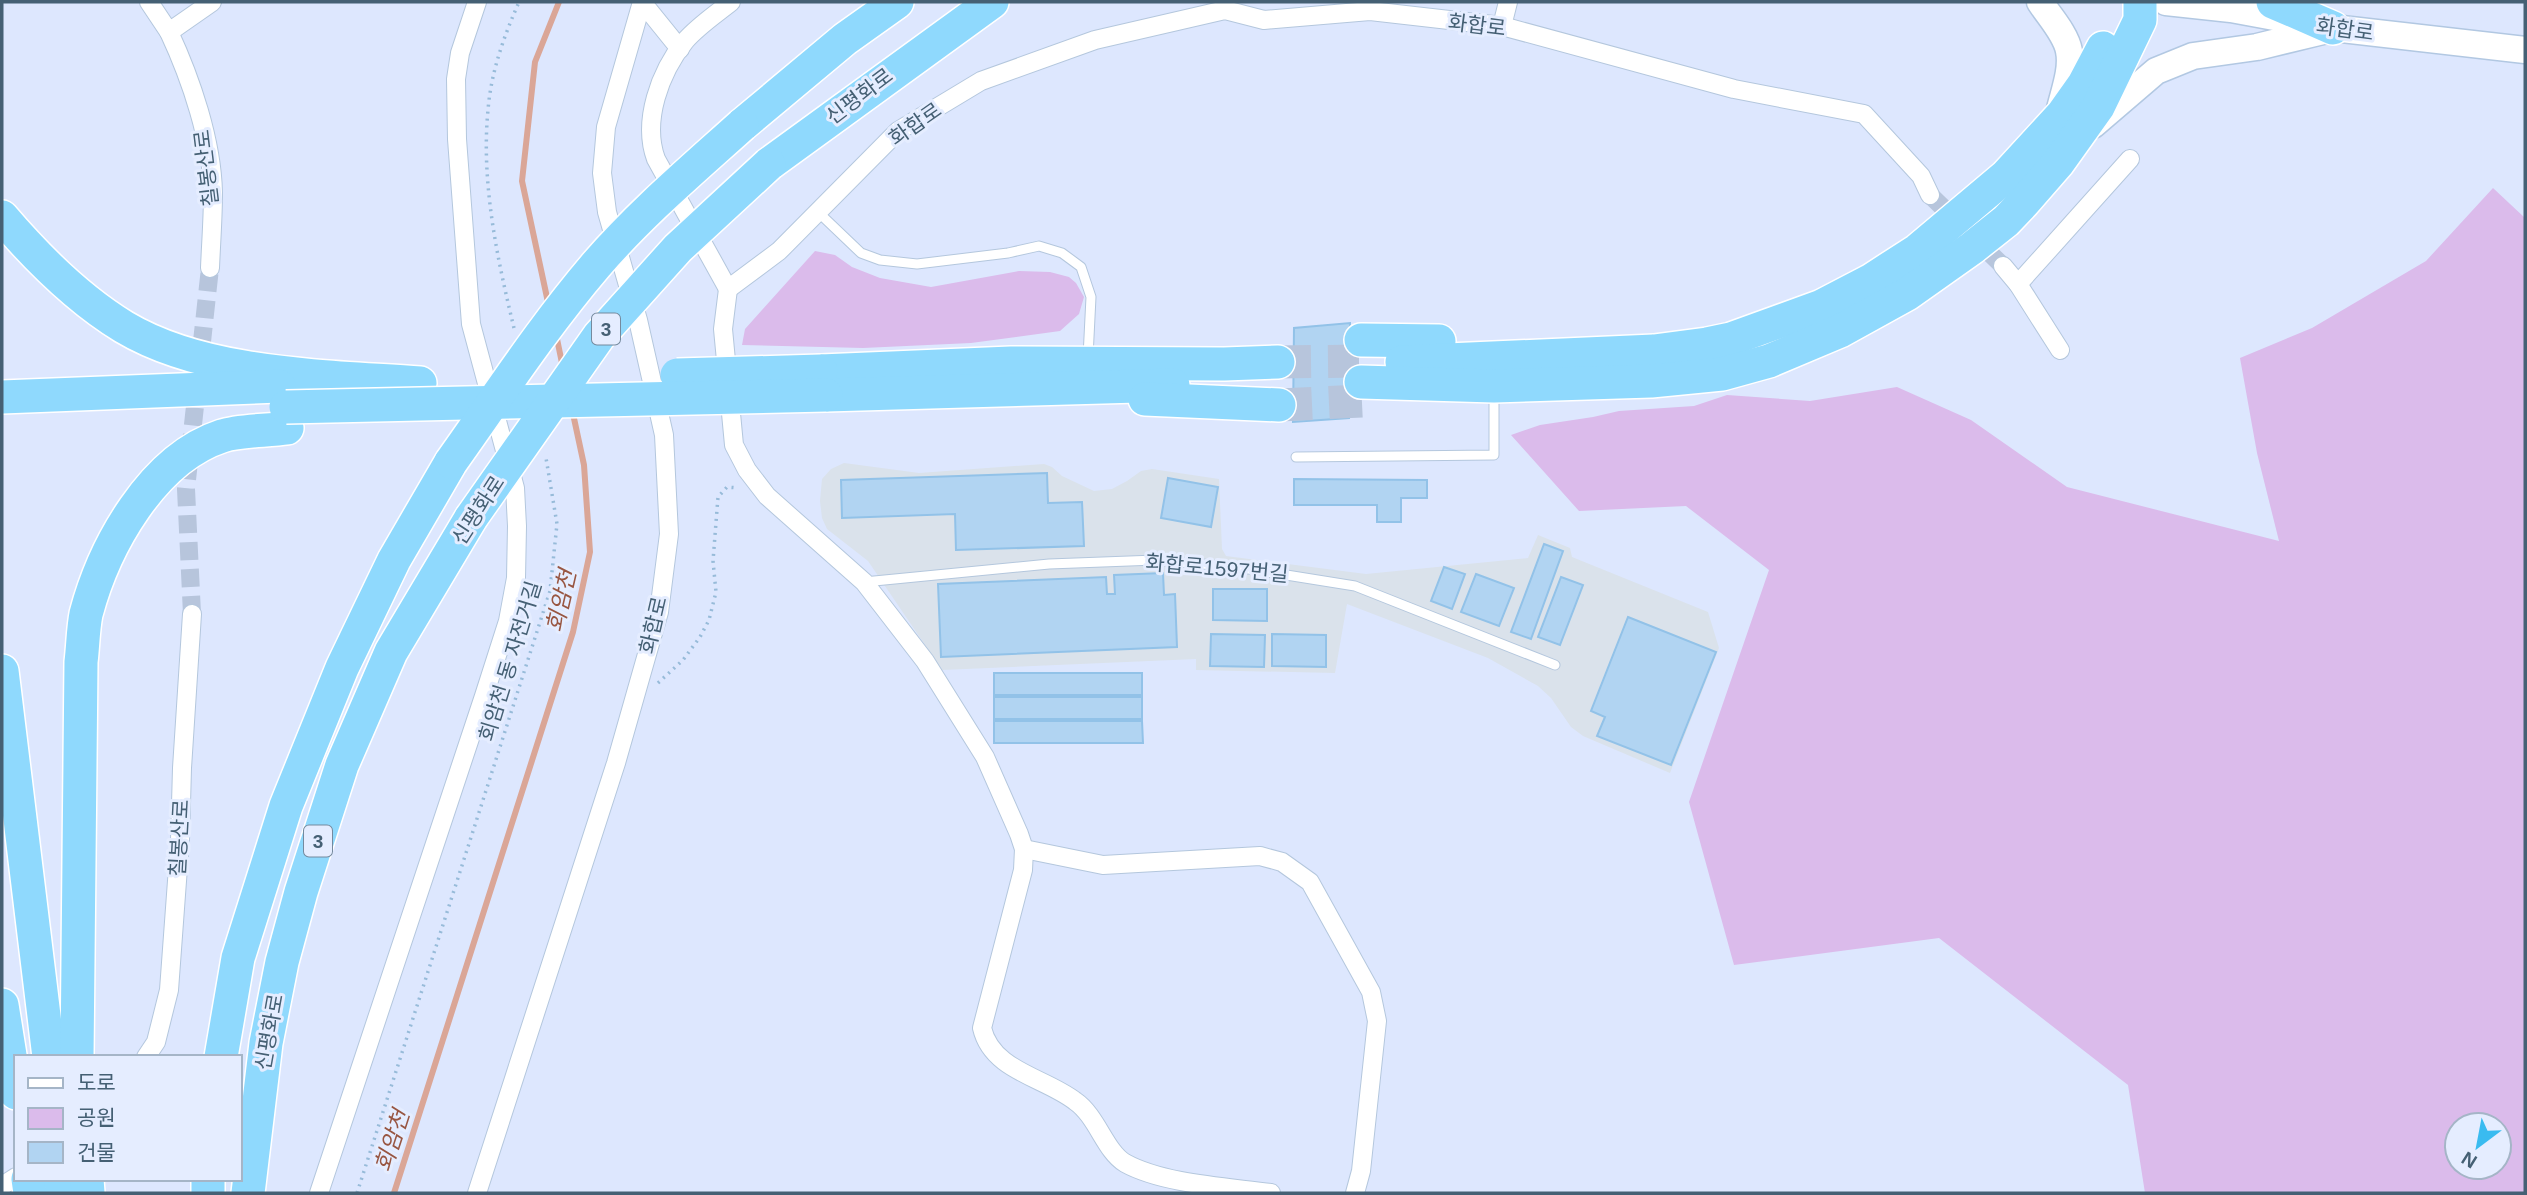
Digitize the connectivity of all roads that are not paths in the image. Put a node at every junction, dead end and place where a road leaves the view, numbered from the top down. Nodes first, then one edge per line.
1 (149, 2) edge
2 (212, 2) edge
3 (477, 2) edge
4 (642, 2) edge
5 (731, 2) edge
6 (897, 2) edge
7 (992, 2) edge
8 (1508, 2) edge
9 (2040, 2) edge
10 (2138, 2) edge
11 (2166, 2) edge
12 (2273, 2) edge
13 (1502, 26) junction
14 (2333, 28) junction
15 (169, 32) junction
16 (680, 49) junction
17 (2525, 50) edge
18 (2057, 120) junction
19 (2130, 159) dead end
20 (2059, 163) junction
21 (1930, 195) tunnel mouth
22 (817, 211) junction
23 (2, 217) edge
24 (2003, 266) tunnel mouth
25 (210, 268) tunnel mouth
26 (2018, 284) junction
27 (727, 289) junction
28 (2060, 350) dead end
29 (1088, 355) junction
30 (824, 383) junction
31 (1494, 393) junction
32 (2, 397) edge
33 (286, 399) junction
34 (2, 415) edge
35 (1296, 457) dead end
36 (864, 582) junction
37 (192, 614) tunnel mouth
38 (1555, 665) dead end
39 (2, 671) edge
40 (1024, 849) junction
41 (2, 1005) edge
42 (49, 1055) edge
43 (78, 1055) edge
44 (147, 1055) edge
45 (221, 1055) edge
46 (14, 1080) edge
47 (248, 1193) edge
48 (319, 1193) edge
49 (477, 1193) edge
50 (1270, 1193) edge
51 (1355, 1193) edge

1 - 15 street, 칠봉산로
2 - 15 street
3 - 48 street
4 - 16 street
4 - 49 street, 화합로
5 - 16 street
6 - 45 highway, 신평화로 / 3, bridge
7 - 47 highway, 신평화로 / 3, bridge
8 - 13 street
9 - 18 main road
10 - 18 highway
10 - 20 highway
11 - 14 main road, 화합로
12 - 14 highway
13 - 21 street, 화합로
13 - 22 street, 화합로
14 - 17 main road, 화합로
14 - 20 main road
15 - 25 street, 칠봉산로
16 - 27 street
18 - 31 highway
19 - 26 street
20 - 31 highway
22 - 27 street, 화합로
22 - 29 lane
23 - 33 highway
24 - 26 street
26 - 28 street
27 - 36 street
29 - 30 highway
29 - 30 highway
30 - 33 highway, bridge
30 - 33 highway, bridge
31 - 35 lane
32 - 33 highway
33 - 34 highway
33 - 43 highway
36 - 38 lane, 화합로1597번길
36 - 40 street
37 - 44 street, 칠봉산로
39 - 42 highway
40 - 50 street
40 - 51 street
41 - 46 highway

